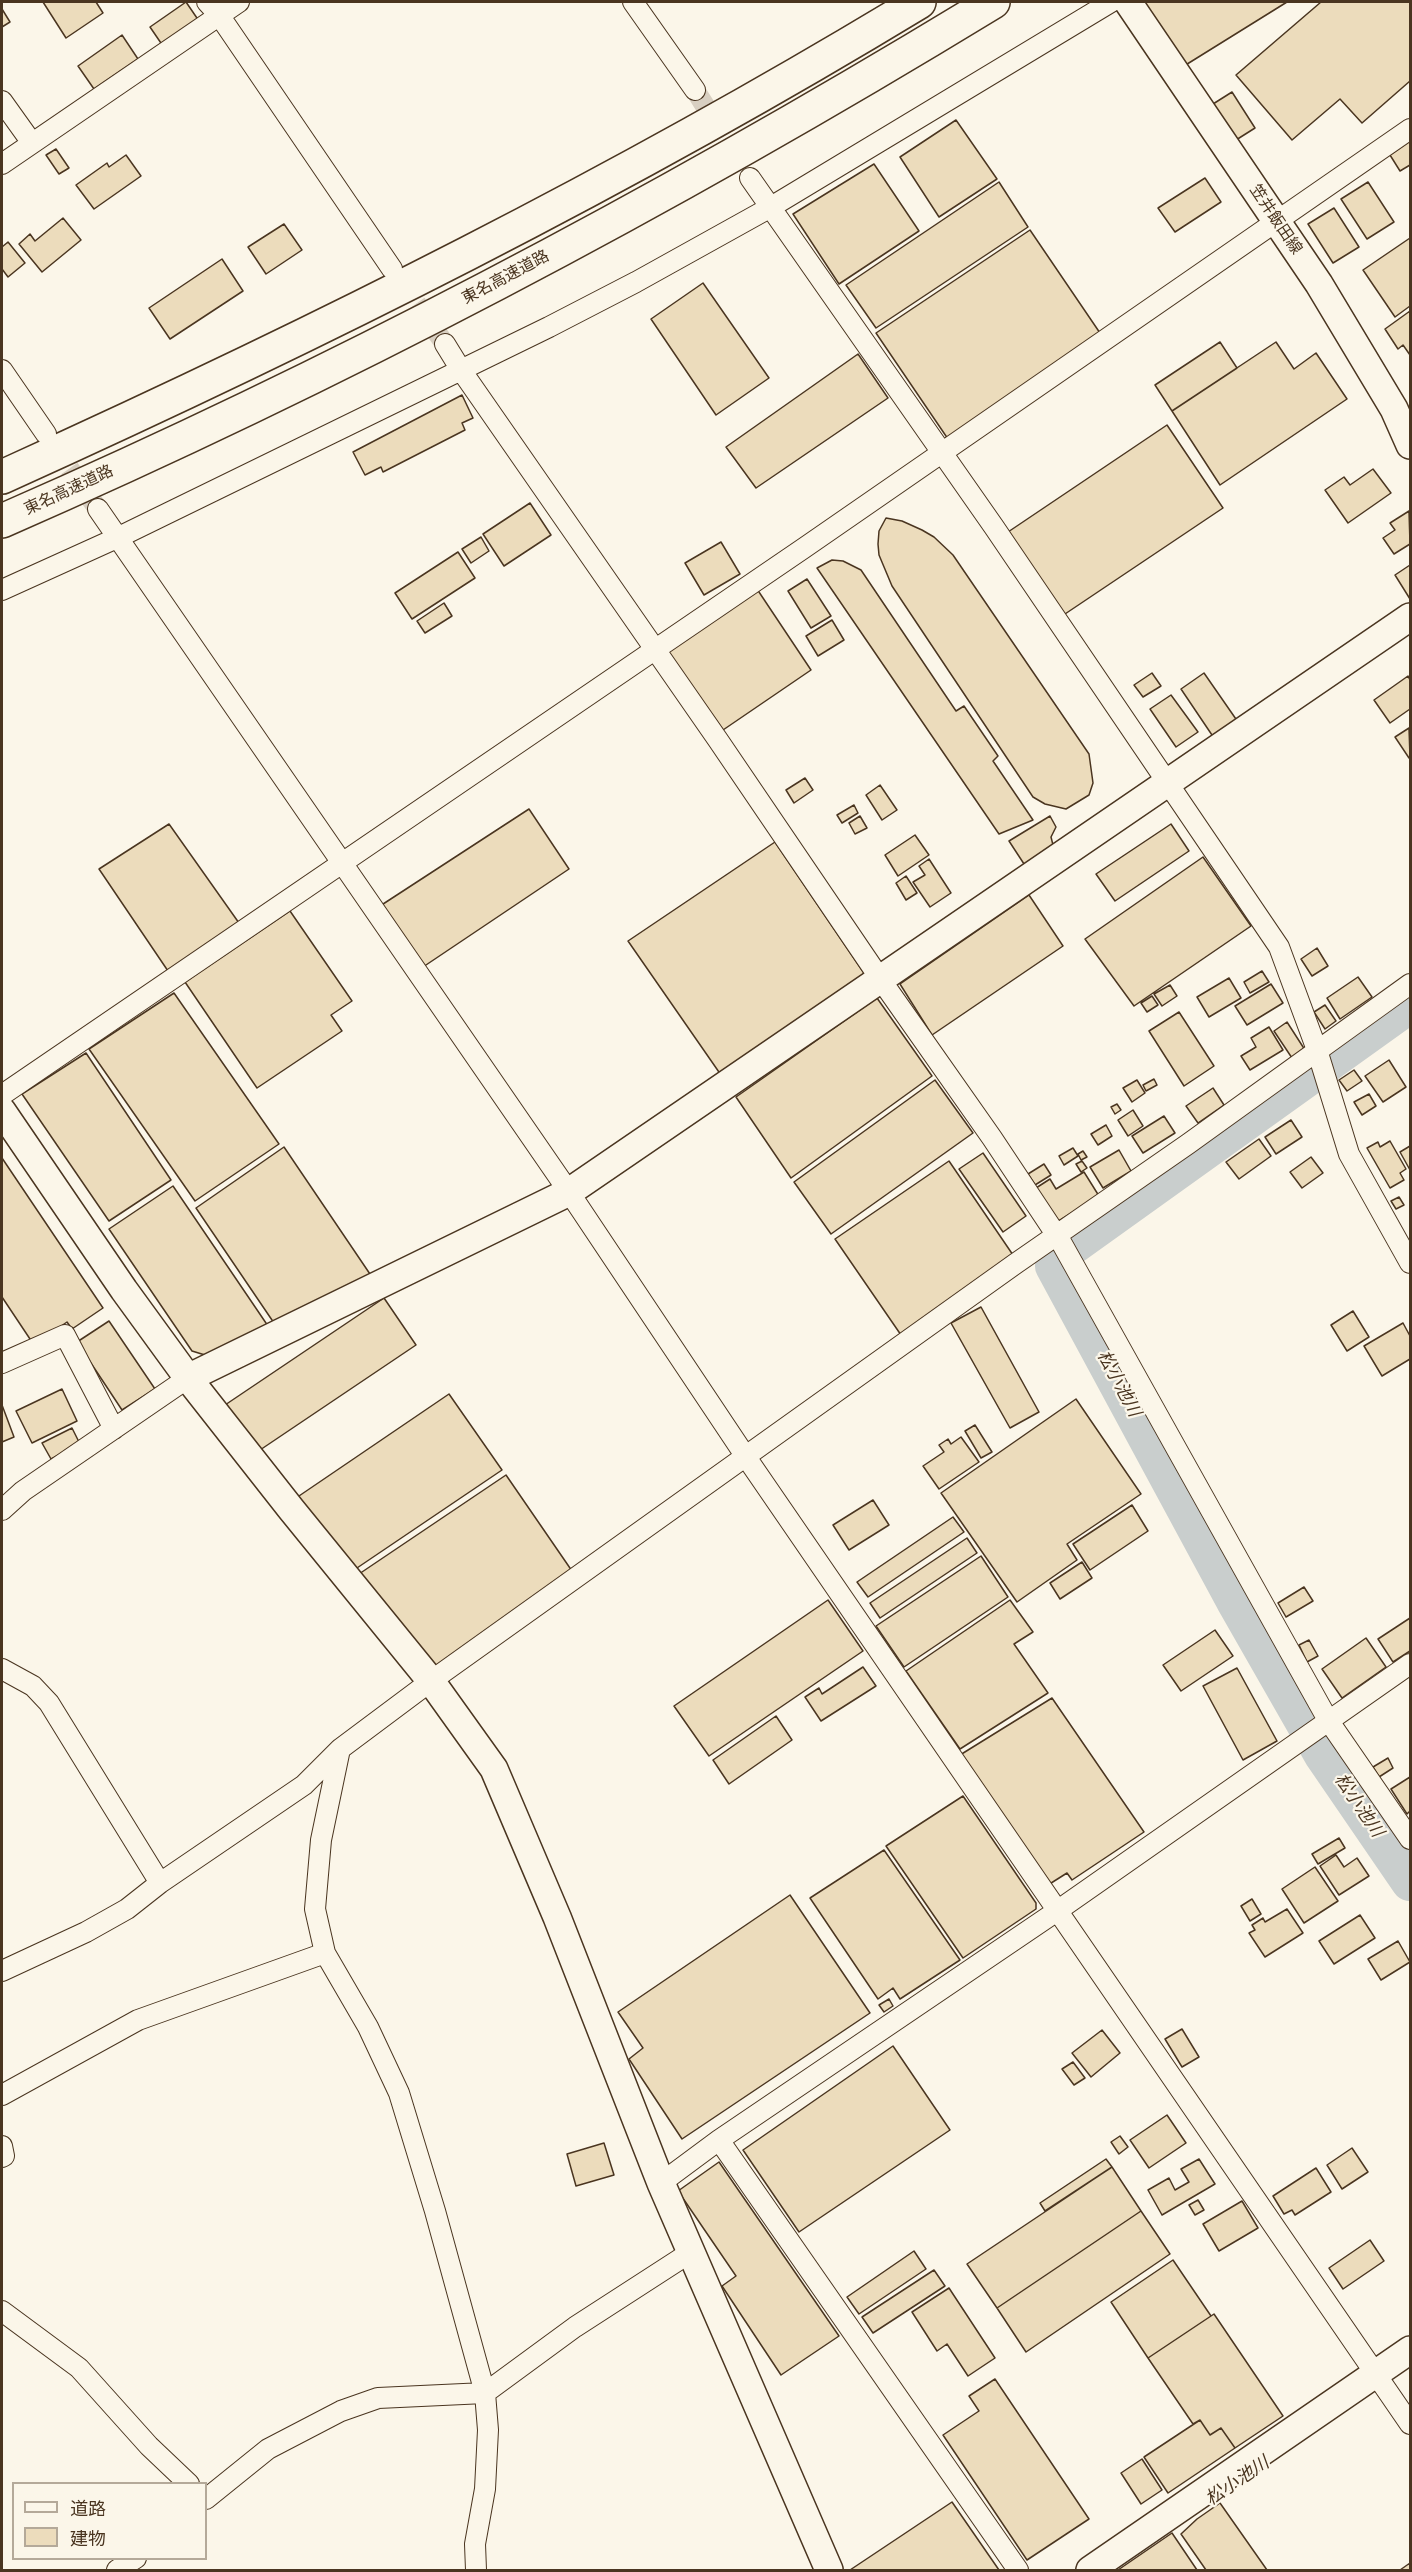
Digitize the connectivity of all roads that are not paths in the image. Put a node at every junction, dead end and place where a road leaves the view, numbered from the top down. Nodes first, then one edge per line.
1 (239, 2) edge
2 (633, 2) edge
3 (919, 2) edge
4 (993, 2) edge
5 (1111, 2) edge
6 (1128, 2) edge
7 (213, 8) edge
8 (695, 90) tunnel mouth
9 (2, 101) edge
10 (1410, 129) edge
11 (32, 142) junction
12 (2, 164) edge
13 (750, 178) tunnel mouth
14 (771, 207) junction
15 (1275, 221) junction
16 (392, 269) tunnel mouth
17 (445, 344) tunnel mouth
18 (2, 370) edge
19 (461, 370) junction
20 (45, 434) tunnel mouth
21 (1410, 445) edge
22 (940, 453) junction
23 (2, 477) edge
24 (98, 509) tunnel mouth
25 (2, 521) edge
26 (119, 537) junction
27 (2, 590) edge
28 (1410, 617) edge
29 (653, 649) junction
30 (1167, 784) junction
31 (341, 864) junction
32 (881, 980) junction
33 (1410, 984) edge
34 (1317, 1051) junction
35 (2, 1095) edge
36 (2, 1111) edge
37 (569, 1192) junction
38 (1058, 1239) junction
39 (1410, 1263) edge
40 (2, 1363) edge
41 (188, 1378) junction
42 (114, 1429) junction
43 (746, 1457) junction
44 (2, 1510) edge
45 (1410, 1664) edge
46 (2, 1669) edge
47 (431, 1681) junction
48 (1328, 1721) junction
49 (340, 1749) junction
50 (1410, 1839) edge
51 (160, 1883) junction
52 (1057, 1911) junction
53 (325, 1953) junction
54 (2, 1971) edge
55 (2, 2095) edge
56 (719, 2140) junction
57 (2, 2146) edge
58 (2, 2157) edge
59 (661, 2183) junction
60 (691, 2252) junction
61 (2, 2311) edge
62 (1410, 2350) edge
63 (1376, 2374) junction
64 (485, 2393) junction
65 (1410, 2424) edge
66 (187, 2482) edge
67 (207, 2498) edge
68 (134, 2560) edge
69 (117, 2571) edge
70 (476, 2571) edge
71 (829, 2571) edge
72 (1018, 2571) edge
73 (1090, 2571) edge

1 - 7 street
2 - 8 street
3 - 23 highway
4 - 25 highway, 東名高速道路
5 - 14 street
6 - 15 street, 笠井飯田線
7 - 11 street
7 - 16 street
9 - 11 street
10 - 15 street
11 - 12 street
13 - 14 street
14 - 19 street
14 - 22 street
15 - 21 street, 笠井飯田線
15 - 22 street
17 - 19 street
18 - 20 street
19 - 26 street
19 - 29 street
22 - 29 street
22 - 30 street
24 - 26 street
26 - 27 street
26 - 31 street
28 - 30 street
29 - 31 street
29 - 32 street
30 - 32 street
30 - 34 street
31 - 35 street
31 - 37 street
32 - 37 street
32 - 38 street
33 - 34 street
34 - 38 street
34 - 39 street
36 - 41 street
37 - 41 street
37 - 43 street
38 - 43 street
38 - 48 street
40 - 42 street
41 - 42 street
41 - 47 street
42 - 44 street
43 - 47 street
43 - 52 street
45 - 48 street
46 - 51 street
47 - 49 street
47 - 59 street
48 - 50 street
48 - 52 street
49 - 51 street
49 - 53 street
51 - 54 street
52 - 56 street
52 - 63 street
53 - 55 street
53 - 64 street
56 - 59 street
56 - 72 street
57 - 58 street
59 - 60 street
60 - 64 street
60 - 71 street
61 - 66 street
62 - 63 street
63 - 65 street
63 - 73 street
64 - 67 street
64 - 70 street
68 - 69 street

